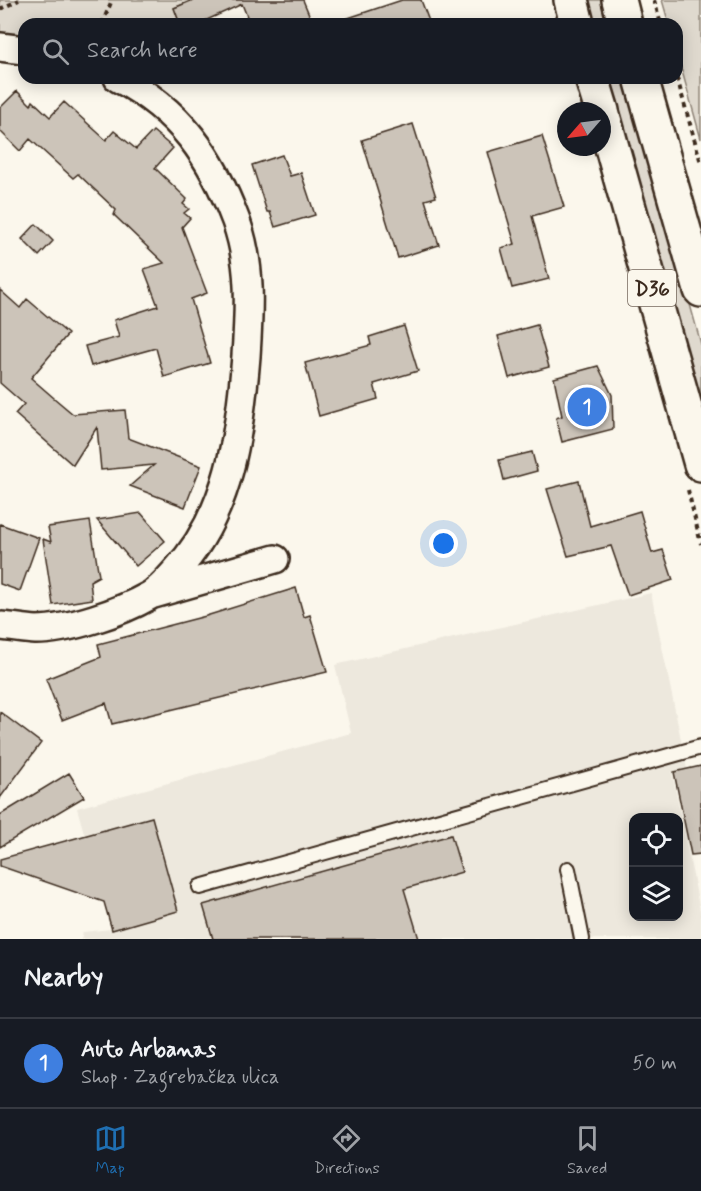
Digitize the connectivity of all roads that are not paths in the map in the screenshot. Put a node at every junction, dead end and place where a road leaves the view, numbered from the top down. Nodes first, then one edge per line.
1 (570, 0) edge
2 (619, 0) edge
3 (575, 18) edge
4 (624, 18) edge
5 (0, 47) edge
6 (18, 49) edge
7 (130, 84) edge
8 (594, 84) edge
9 (643, 84) edge
10 (599, 102) edge
11 (611, 144) edge
12 (701, 290) edge
13 (701, 464) edge
14 (275, 559) dead end
15 (150, 596) junction
16 (0, 626) edge
17 (701, 747) edge
18 (568, 869) dead end
19 (200, 887) dead end
20 (582, 939) edge

1 - 3 main road
2 - 4 main road
5 - 6 street
7 - 15 street
8 - 10 main road, D36
9 - 12 main road, D36
11 - 13 main road, D36
14 - 15 street
15 - 16 street
17 - 19 lane
18 - 20 lane

